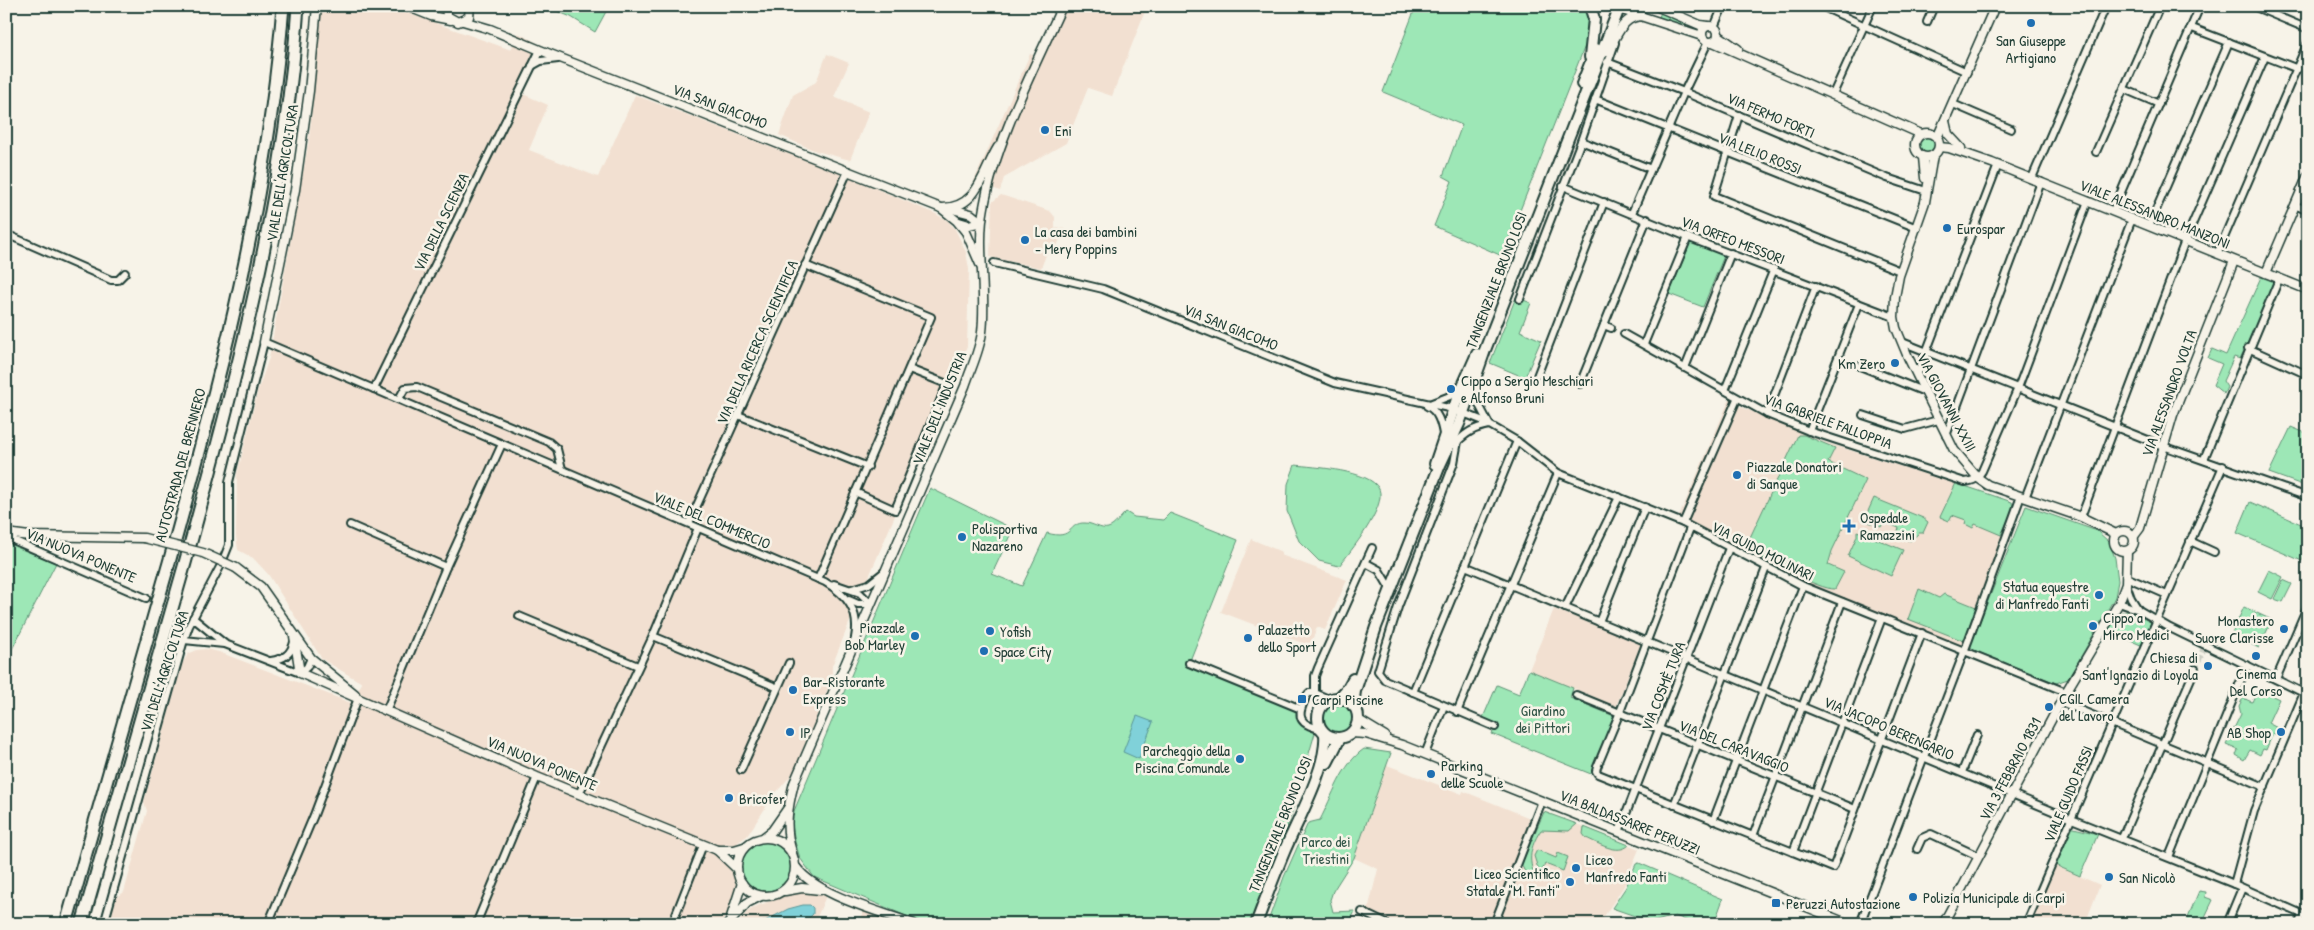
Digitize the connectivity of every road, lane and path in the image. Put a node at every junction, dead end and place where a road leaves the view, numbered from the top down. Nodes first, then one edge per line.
1 (283, 6) edge
2 (298, 6) edge
3 (317, 6) edge
4 (406, 6) edge
5 (1062, 6) edge
6 (1590, 6) edge
7 (1723, 6) edge
8 (1821, 6) edge
9 (1873, 6) edge
10 (1934, 6) edge
11 (1995, 6) edge
12 (2106, 6) edge
13 (2160, 6) edge
14 (2200, 6) edge
15 (2253, 6) edge
16 (446, 7) edge
17 (1615, 7) edge
18 (1660, 7) edge
19 (470, 8) edge
20 (424, 14) junction
21 (1648, 17) junction
22 (450, 20) junction
23 (463, 21) junction
24 (1927, 22) dead end
25 (1710, 26) junction
26 (1864, 26) junction
27 (2192, 28) junction
28 (2308, 28) edge
29 (490, 29) junction
30 (1718, 35) junction
31 (1707, 40) junction
32 (2229, 42) junction
33 (2308, 42) edge
34 (540, 50) junction
35 (2265, 57) junction
36 (1752, 58) junction
37 (562, 59) junction
38 (1603, 60) junction
39 (1589, 64) junction
40 (532, 67) junction
41 (2298, 69) junction
42 (1967, 72) junction
43 (2124, 89) junction
44 (1684, 92) junction
45 (1833, 94) junction
46 (1595, 99) junction
47 (1953, 104) junction
48 (2159, 104) junction
49 (1738, 116) junction
50 (1884, 117) junction
51 (1945, 121) junction
52 (1669, 129) junction
53 (2011, 129) dead end
54 (1008, 130) junction
55 (1921, 134) junction
56 (1936, 140) junction
57 (1581, 141) junction
58 (1914, 143) junction
59 (1961, 148) junction
60 (2096, 152) dead end
61 (1726, 153) junction
62 (1933, 155) junction
63 (1923, 157) junction
64 (1995, 164) junction
65 (1651, 169) junction
66 (848, 171) junction
67 (2308, 176) edge
68 (2032, 178) junction
69 (2042, 182) junction
70 (1563, 186) junction
71 (1926, 191) junction
72 (2088, 201) junction
73 (1604, 202) junction
74 (2295, 206) junction
75 (941, 208) junction
76 (951, 208) junction
77 (2113, 211) junction
78 (2308, 211) edge
79 (1632, 212) junction
80 (1647, 219) junction
81 (2132, 219) junction
82 (957, 221) junction
83 (981, 222) junction
84 (2149, 226) junction
85 (1916, 228) junction
86 (6, 234) edge
87 (1688, 237) junction
88 (2184, 241) junction
89 (1731, 253) junction
90 (2217, 254) junction
91 (2234, 261) junction
92 (994, 263) dead end
93 (805, 265) junction
94 (1774, 269) junction
95 (982, 270) junction
96 (1900, 271) junction
97 (125, 273) dead end
98 (2266, 273) junction
99 (2279, 279) junction
100 (1816, 286) junction
101 (2308, 290) edge
102 (1520, 299) dead end
103 (1859, 304) junction
104 (1894, 317) junction
105 (1604, 325) junction
106 (1611, 328) dead end
107 (1624, 334) dead end
108 (264, 342) junction
109 (1902, 342) junction
110 (1644, 344) junction
111 (2248, 348) junction
112 (1928, 352) junction
113 (1860, 366) dead end
114 (1685, 368) junction
115 (909, 369) junction
116 (1971, 369) junction
117 (2308, 375) edge
118 (1537, 376) dead end
119 (1917, 376) junction
120 (1470, 380) junction
121 (1580, 384) dead end
122 (2018, 388) junction
123 (374, 389) junction
124 (1725, 390) junction
125 (1925, 392) junction
126 (399, 399) junction
127 (1737, 399) junction
128 (1416, 401) junction
129 (2061, 405) junction
130 (1458, 411) junction
131 (1767, 414) junction
132 (738, 415) junction
133 (1863, 415) dead end
134 (1937, 417) junction
135 (1490, 425) junction
136 (2115, 426) junction
137 (1809, 431) junction
138 (1946, 436) junction
139 (1458, 441) junction
140 (1517, 441) junction
141 (502, 444) junction
142 (1445, 446) junction
143 (2163, 446) junction
144 (2204, 459) junction
145 (868, 466) junction
146 (2223, 466) junction
147 (562, 469) junction
148 (1558, 473) junction
149 (1978, 478) junction
150 (855, 492) junction
151 (1619, 496) junction
152 (2023, 497) junction
153 (2308, 497) edge
154 (1645, 507) junction
155 (2081, 517) junction
156 (689, 523) junction
157 (1683, 523) junction
158 (350, 524) dead end
159 (698, 528) junction
160 (1690, 528) junction
161 (6, 533) edge
162 (2116, 534) junction
163 (2134, 536) junction
164 (6, 538) edge
165 (2190, 541) junction
166 (1372, 548) dead end
167 (1729, 548) junction
168 (2124, 551) junction
169 (2214, 552) dead end
170 (1366, 563) junction
171 (446, 566) junction
172 (1465, 566) junction
173 (1766, 568) junction
174 (884, 572) junction
175 (818, 579) junction
176 (2126, 581) junction
177 (825, 582) junction
178 (1388, 585) junction
179 (1510, 585) junction
180 (1803, 586) junction
181 (850, 590) junction
182 (2167, 595) junction
183 (146, 598) dead end
184 (848, 599) junction
185 (1842, 602) junction
186 (2119, 603) junction
187 (871, 604) junction
188 (2308, 605) edge
189 (1565, 608) junction
190 (2130, 609) junction
191 (2139, 610) junction
192 (2113, 611) junction
193 (2146, 614) junction
194 (519, 616) dead end
195 (192, 618) junction
196 (1882, 618) junction
197 (2156, 620) junction
198 (1600, 622) junction
199 (1922, 633) junction
200 (294, 636) junction
201 (653, 636) junction
202 (184, 640) junction
203 (1646, 641) junction
204 (225, 644) junction
205 (853, 644) junction
206 (1965, 651) junction
207 (310, 658) junction
208 (1688, 658) junction
209 (271, 661) junction
210 (789, 663) dead end
211 (1189, 663) dead end
212 (2246, 665) junction
213 (638, 666) junction
214 (2195, 669) tunnel mouth
215 (300, 673) junction
216 (328, 673) junction
217 (1724, 674) junction
218 (2276, 679) junction
219 (325, 684) junction
220 (776, 688) junction
221 (1763, 690) junction
222 (1314, 692) junction
223 (1413, 692) junction
224 (2066, 692) junction
225 (2306, 694) edge
226 (1576, 695) dead end
227 (358, 698) junction
228 (1334, 700) junction
229 (2061, 702) junction
230 (1353, 706) junction
231 (1444, 706) junction
232 (1801, 706) junction
233 (1301, 709) junction
234 (386, 711) junction
235 (1457, 712) junction
236 (1620, 712) junction
237 (1358, 719) junction
238 (1842, 722) junction
239 (2112, 723) junction
240 (1496, 727) dead end
241 (1659, 729) junction
242 (1324, 732) junction
243 (1351, 733) junction
244 (1978, 735) dead end
245 (1340, 738) junction
246 (1882, 739) junction
247 (2163, 744) junction
248 (1402, 745) junction
249 (1698, 745) junction
250 (1425, 754) junction
251 (1923, 756) junction
252 (1736, 760) junction
253 (2208, 762) junction
254 (741, 770) dead end
255 (1962, 772) junction
256 (537, 776) junction
257 (1776, 777) junction
258 (2265, 786) junction
259 (1636, 788) junction
260 (1815, 793) junction
261 (2011, 793) junction
262 (579, 794) junction
263 (1542, 801) junction
264 (1674, 805) junction
265 (788, 808) junction
266 (1855, 809) junction
267 (2070, 818) junction
268 (1713, 821) junction
269 (1619, 832) junction
270 (1753, 836) junction
271 (762, 837) junction
272 (2122, 838) junction
273 (703, 845) junction
274 (744, 847) junction
275 (1917, 848) dead end
276 (717, 850) junction
277 (792, 852) junction
278 (1793, 852) junction
279 (1978, 856) junction
280 (2169, 857) junction
281 (796, 867) junction
282 (737, 869) junction
283 (742, 883) junction
284 (2234, 884) junction
285 (2242, 888) junction
286 (825, 891) junction
287 (780, 892) junction
288 (761, 896) junction
289 (1362, 912) dead end
290 (729, 922) edge
291 (66, 924) edge
292 (82, 924) edge
293 (104, 924) edge
294 (268, 924) edge
295 (476, 924) edge
296 (672, 924) edge
297 (914, 924) edge
298 (1256, 924) edge
299 (1262, 924) edge
300 (1388, 924) edge
301 (1494, 924) edge
302 (1848, 924) edge
303 (1860, 924) edge
304 (1943, 924) edge
305 (2026, 924) edge
306 (2227, 924) edge
307 (2298, 924) edge

1 - 291 highway, AUTOSTRADA DEL BRENNERO
2 - 292 highway, AUTOSTRADA DEL BRENNERO
3 - 108 street, VIALE DELL'AGRICOLTURA
4 - 20 street
5 - 54 street, VIALE DELL'INDUSTRIA
6 - 39 main road
7 - 25 street
8 - 26 street
9 - 26 street
10 - 24 street
11 - 42 street
12 - 68 street
13 - 43 street
14 - 27 street
15 - 28 street
16 - 20 street
16 - 22 street
17 - 21 street
17 - 38 main road, TANGENZIALE BRUNO LOSI
17 - 39 main road, TANGENZIALE BRUNO LOSI
18 - 25 street
19 - 23 street
19 - 29 street, VIA SAN GIACOMO
20 - 22 street
21 - 31 street
21 - 38 street
22 - 23 street, VIA SAN GIACOMO
23 - 29 street, VIA SAN GIACOMO
25 - 30 street
25 - 31 street
26 - 42 street
26 - 45 street
27 - 32 street
27 - 48 street
29 - 34 street, VIA SAN GIACOMO
30 - 31 street
30 - 36 street
31 - 36 street
31 - 44 street
32 - 35 street
32 - 84 street
33 - 41 street
34 - 37 street, VIA SAN GIACOMO
34 - 40 street, VIA DELLA SCIENZA
35 - 41 street
35 - 88 street
36 - 45 street
37 - 40 street
37 - 66 street, VIA SAN GIACOMO
38 - 44 street, VIA FERMO FORTI
38 - 46 street
38 - 120 main road, TANGENZIALE BRUNO LOSI
39 - 120 main road, TANGENZIALE BRUNO LOSI
40 - 123 street, VIA DELLA SCIENZA
41 - 90 street
42 - 47 street
43 - 48 street
43 - 60 street
44 - 49 street, VIA FERMO FORTI
44 - 52 street
45 - 50 street
46 - 52 street, VIA LELIO ROSSI
46 - 57 street
47 - 51 street
47 - 53 street
48 - 77 street
49 - 61 street
49 - 71 street, VIA FERMO FORTI
50 - 55 street
50 - 58 street
51 - 56 street
51 - 59 street
52 - 61 street, VIA LELIO ROSSI
52 - 65 street
54 - 76 street
54 - 83 street, VIALE DELL'INDUSTRIA
55 - 56 street
55 - 58 street
56 - 59 street, VIALE ALESSANDRO MANZONI
56 - 62 street
56 - 64 street, VIALE ALESSANDRO MANZONI
57 - 65 street
57 - 70 street
58 - 63 street
59 - 64 street, VIALE ALESSANDRO MANZONI
61 - 85 street, VIA LELIO ROSSI
61 - 96 street
62 - 63 street
62 - 71 street, VIA GIOVANNI XXIII
63 - 71 street, VIA GIOVANNI XXIII
64 - 68 street, VIALE ALESSANDRO MANZONI
64 - 112 street
65 - 79 street
66 - 75 street, VIA SAN GIACOMO
66 - 93 street, VIA DELLA RICERCA SCIENTIFICA
67 - 74 street
68 - 69 street, VIALE ALESSANDRO MANZONI
69 - 72 street, VIALE ALESSANDRO MANZONI
69 - 116 street
70 - 73 street, VIA ORFEO MESSORI
70 - 102 street
71 - 85 street, VIA GIOVANNI XXIII
72 - 77 street, VIALE ALESSANDRO MANZONI
72 - 122 street
73 - 79 street, VIA ORFEO MESSORI
73 - 118 street
74 - 78 street
74 - 98 street
75 - 76 street, VIA SAN GIACOMO
75 - 82 street, VIA SAN GIACOMO
76 - 83 street, VIA SAN GIACOMO
77 - 81 street, VIALE ALESSANDRO MANZONI
79 - 80 street, VIA ORFEO MESSORI
80 - 87 street, VIA ORFEO MESSORI
80 - 105 street
81 - 84 street, VIALE ALESSANDRO MANZONI
81 - 129 street
82 - 83 street
82 - 95 street, VIA SAN GIACOMO
83 - 95 street, VIALE DELL'INDUSTRIA
84 - 88 street, VIALE ALESSANDRO MANZONI
85 - 96 street, VIA GIOVANNI XXIII
86 - 97 street
87 - 89 street, VIA ORFEO MESSORI
87 - 110 street
88 - 90 street, VIALE ALESSANDRO MANZONI
88 - 136 street
89 - 94 street, VIA ORFEO MESSORI
89 - 114 street
90 - 91 street, VIALE ALESSANDRO MANZONI
91 - 98 street, VIALE ALESSANDRO MANZONI
91 - 143 street, VIA ALESSANDRO VOLTA
92 - 128 street, VIA SAN GIACOMO
93 - 115 street
93 - 132 street, VIA DELLA RICERCA SCIENTIFICA
94 - 100 street, VIA ORFEO MESSORI
94 - 124 street
95 - 174 street, VIALE DELL'INDUSTRIA
96 - 104 street, VIA GIOVANNI XXIII
98 - 99 street, VIALE ALESSANDRO MANZONI
99 - 101 street, VIALE ALESSANDRO MANZONI
99 - 111 street
100 - 103 street, VIA ORFEO MESSORI
100 - 131 street
103 - 104 street, VIA ORFEO MESSORI
103 - 137 street
104 - 109 street, VIA GIOVANNI XXIII
105 - 106 street
105 - 121 street
107 - 110 street, VIA GABRIELE FALLOPPIA
108 - 123 street, VIALE DEL COMMERCIO
108 - 195 street, VIA DELL'AGRICOLTURA
109 - 112 street
109 - 119 street, VIA GIOVANNI XXIII
110 - 114 street, VIA GABRIELE FALLOPPIA
111 - 117 street
111 - 144 street
112 - 116 street
112 - 119 street
113 - 125 street
114 - 124 street, VIA GABRIELE FALLOPPIA
115 - 145 street
115 - 150 street
116 - 122 street
116 - 138 street
119 - 125 street, VIA GIOVANNI XXIII
120 - 128 street
120 - 130 main road, TANGENZIALE BRUNO LOSI
120 - 135 street
122 - 129 street
122 - 149 street
123 - 126 street, VIALE DEL COMMERCIO
124 - 127 street, VIA GABRIELE FALLOPPIA
125 - 134 street, VIA GIOVANNI XXIII
126 - 141 street, VIALE DEL COMMERCIO
126 - 147 street
127 - 131 street, VIA GABRIELE FALLOPPIA
127 - 157 street
128 - 130 street, VIA SAN GIACOMO
128 - 142 street
129 - 136 street
129 - 152 street
130 - 135 street, VIA GUIDO MOLINARI
130 - 142 main road, TANGENZIALE BRUNO LOSI
131 - 137 street, VIA GABRIELE FALLOPPIA
132 - 145 street
132 - 156 street, VIA DELLA RICERCA SCIENTIFICA
133 - 134 street
134 - 138 street, VIA GIOVANNI XXIII
135 - 139 street
135 - 140 street, VIA GUIDO MOLINARI
136 - 143 street
136 - 155 street
137 - 149 street, VIA GABRIELE FALLOPPIA
138 - 149 street, VIA GIOVANNI XXIII
139 - 142 street
139 - 223 street
140 - 148 street, VIA GUIDO MOLINARI
140 - 172 street
141 - 147 street, VIALE DEL COMMERCIO
141 - 171 street
142 - 178 main road, TANGENZIALE BRUNO LOSI
142 - 230 main road, TANGENZIALE BRUNO LOSI
143 - 144 street
143 - 163 street, VIA ALESSANDRO VOLTA
144 - 146 street
145 - 150 street
146 - 153 street
146 - 165 street, VIALE GUIDO FASSI
147 - 156 street, VIALE DEL COMMERCIO
148 - 151 street, VIA GUIDO MOLINARI
148 - 179 street
149 - 152 street, VIA GIOVANNI XXIII
150 - 175 street
151 - 154 street, VIA GUIDO MOLINARI
151 - 189 street
152 - 155 street, VIA GIOVANNI XXIII
152 - 206 street
154 - 157 street, VIA GUIDO MOLINARI
154 - 198 street
155 - 162 street, VIA GIOVANNI XXIII
156 - 159 street, VIALE DEL COMMERCIO
157 - 160 street, VIA GUIDO MOLINARI
158 - 171 street
159 - 175 street, VIALE DEL COMMERCIO
159 - 201 street
160 - 167 street, VIA GUIDO MOLINARI
160 - 203 street
161 - 200 street, VIA NUOVA PONENTE, bridge
162 - 163 street
162 - 168 street
163 - 168 street
164 - 183 street, VIA NUOVA PONENTE
165 - 169 street
165 - 182 street, VIALE GUIDO FASSI
166 - 170 street
167 - 173 street, VIA GUIDO MOLINARI
167 - 208 street, VIA COSMÈ TURA
168 - 176 street
170 - 178 street
170 - 222 street
171 - 234 street
172 - 179 street, VIA JACOPO BERENGARIO
172 - 223 street
173 - 180 street, VIA GUIDO MOLINARI
173 - 217 street
174 - 181 street
174 - 187 street, VIALE DELL'INDUSTRIA
175 - 177 street, VIALE DEL COMMERCIO
176 - 182 street
176 - 186 street
176 - 191 street
177 - 181 street
177 - 184 street, VIALE DEL COMMERCIO
178 - 228 main road, TANGENZIALE BRUNO LOSI
179 - 189 street, VIA JACOPO BERENGARIO
179 - 235 street
180 - 185 street, VIA GUIDO MOLINARI
180 - 221 street
181 - 187 street
182 - 197 street, VIALE GUIDO FASSI
184 - 187 street
184 - 205 street
185 - 196 street, VIA GUIDO MOLINARI
185 - 232 street
186 - 190 street
186 - 191 street
186 - 192 street, VIA 3 FEBBRAIO 1831
187 - 205 street, VIALE DELL'INDUSTRIA
188 - 218 street
189 - 198 street, VIA JACOPO BERENGARIO
190 - 192 street
190 - 193 street
191 - 193 street
192 - 224 street, VIA 3 FEBBRAIO 1831
193 - 197 street
194 - 213 street
195 - 202 street, VIA DELL'AGRICOLTURA
195 - 204 street
196 - 199 street, VIA GUIDO MOLINARI
196 - 238 street
197 - 212 street
197 - 239 street, VIALE GUIDO FASSI
198 - 203 street, VIA JACOPO BERENGARIO
199 - 206 street, VIA GUIDO MOLINARI
199 - 246 street
200 - 207 street, VIA NUOVA PONENTE
200 - 209 street
200 - 215 street
201 - 213 street
201 - 220 street
202 - 204 street
202 - 293 street, VIA DELL'AGRICOLTURA
203 - 208 street, VIA JACOPO BERENGARIO
203 - 236 street
204 - 209 street, VIA NUOVA PONENTE
205 - 265 street, VIALE DELL'INDUSTRIA
206 - 224 street, VIA GUIDO MOLINARI
206 - 251 street
207 - 215 street
207 - 216 street, VIA NUOVA PONENTE
208 - 217 street, VIA JACOPO BERENGARIO
208 - 241 street, VIA COSMÈ TURA
209 - 215 street, VIA NUOVA PONENTE
210 - 220 street
211 - 233 street
212 - 218 street
212 - 253 street
213 - 262 street
214 - 247 street
215 - 219 street, VIA NUOVA PONENTE
216 - 219 street
216 - 227 street, VIA NUOVA PONENTE
217 - 221 street, VIA JACOPO BERENGARIO
217 - 249 street
218 - 225 street
219 - 227 street, VIA NUOVA PONENTE
220 - 254 street
221 - 232 street, VIA JACOPO BERENGARIO
221 - 252 street
222 - 228 street
222 - 233 street
223 - 231 street
224 - 229 street, VIA 3 FEBBRAIO 1831
225 - 258 street
226 - 236 street, VIA DEL CARAVAGGIO
227 - 234 street, VIA NUOVA PONENTE
227 - 294 street
228 - 230 main road
228 - 242 main road
229 - 239 street
229 - 261 street, VIA 3 FEBBRAIO 1831
230 - 237 main road
231 - 235 street
231 - 250 street
232 - 238 street, VIA JACOPO BERENGARIO
232 - 257 street
233 - 242 street
234 - 256 street, VIA NUOVA PONENTE
235 - 240 street
236 - 241 street, VIA DEL CARAVAGGIO
236 - 259 street
237 - 243 main road
237 - 248 street, VIA BALDASSARRE PERUZZI
238 - 246 street, VIA JACOPO BERENGARIO
238 - 260 street
239 - 247 street
239 - 267 street, VIALE GUIDO FASSI
241 - 249 street, VIA DEL CARAVAGGIO
241 - 259 street, VIA COSMÈ TURA
242 - 245 main road
242 - 298 main road, TANGENZIALE BRUNO LOSI
243 - 245 main road
243 - 248 street, VIA BALDASSARRE PERUZZI
244 - 255 street
245 - 299 main road, TANGENZIALE BRUNO LOSI
246 - 251 street, VIA JACOPO BERENGARIO
246 - 266 street
247 - 253 street
247 - 272 street
248 - 250 street, VIA BALDASSARRE PERUZZI
249 - 252 street, VIA DEL CARAVAGGIO
249 - 264 street
250 - 263 street, VIA BALDASSARRE PERUZZI
251 - 255 street, VIA JACOPO BERENGARIO
251 - 303 street
252 - 257 street, VIA DEL CARAVAGGIO
252 - 268 street
253 - 258 street
253 - 280 street
255 - 261 street, VIA JACOPO BERENGARIO
256 - 262 street, VIA NUOVA PONENTE
256 - 295 street
257 - 260 street, VIA DEL CARAVAGGIO
257 - 270 street
258 - 284 street
259 - 264 street
259 - 269 street, VIA COSMÈ TURA
260 - 266 street, VIA DEL CARAVAGGIO
260 - 278 street
261 - 267 street, VIA JACOPO BERENGARIO
261 - 279 street, VIA 3 FEBBRAIO 1831
262 - 273 street, VIA NUOVA PONENTE
263 - 269 street, VIA BALDASSARRE PERUZZI
263 - 301 street
264 - 268 street
265 - 271 street, VIALE DELL'INDUSTRIA
265 - 277 street, VIALE DELL'INDUSTRIA
266 - 278 street
267 - 272 street, VIA JACOPO BERENGARIO
267 - 305 street, VIALE GUIDO FASSI
268 - 270 street
269 - 302 street, VIA BALDASSARRE PERUZZI
270 - 278 street
271 - 274 street
271 - 277 street
272 - 280 street, VIA JACOPO BERENGARIO
273 - 276 street, VIA NUOVA PONENTE
273 - 296 street
274 - 276 street, VIA NUOVA PONENTE
274 - 282 street
275 - 279 street
276 - 282 street, VIA NUOVA PONENTE
277 - 281 street
279 - 304 street, VIA 3 FEBBRAIO 1831
280 - 284 street, VIA JACOPO BERENGARIO
281 - 286 street
281 - 287 street
282 - 283 street
283 - 288 street
283 - 290 street
284 - 285 street, VIA JACOPO BERENGARIO
285 - 306 street
285 - 307 street, VIA JACOPO BERENGARIO
286 - 287 street
286 - 297 street
287 - 288 street
288 - 290 street
289 - 300 street

